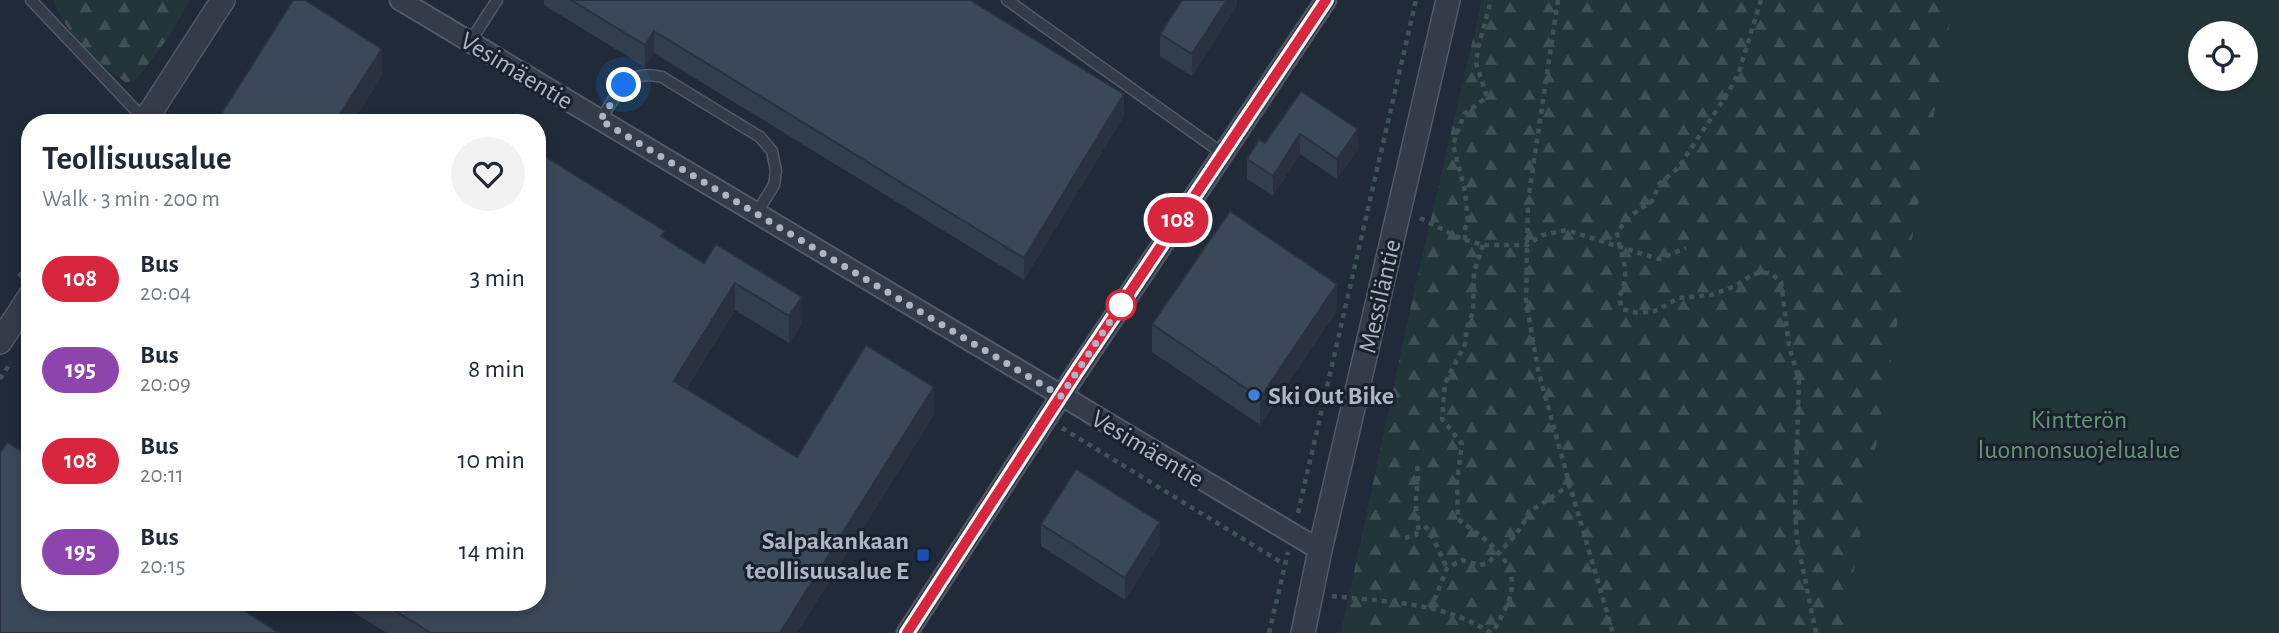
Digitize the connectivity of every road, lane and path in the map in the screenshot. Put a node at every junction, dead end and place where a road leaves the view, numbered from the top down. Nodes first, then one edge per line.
1 (31, 0) edge
2 (223, 0) edge
3 (400, 0) edge
4 (497, 0) edge
5 (1007, 0) edge
6 (1326, 0) edge
7 (1416, 0) edge
8 (1448, 0) edge
9 (1491, 0) edge
10 (1558, 0) edge
11 (1761, 0) edge
12 (470, 42) junction
13 (138, 114) edge
14 (150, 114) edge
15 (600, 120) junction
16 (1222, 153) junction
17 (1399, 211) junction
18 (756, 214) junction
19 (1465, 240) junction
20 (1483, 245) junction
21 (1527, 245) junction
22 (1619, 246) junction
23 (1686, 248) dead end
24 (21, 310) edge
25 (0, 342) edge
26 (1061, 396) junction
27 (1047, 418) junction
28 (1417, 466) dead end
29 (1570, 486) junction
30 (1418, 528) junction
31 (1294, 534) junction
32 (1405, 538) dead end
33 (1320, 550) junction
34 (1500, 552) junction
35 (1284, 564) junction
36 (1447, 568) junction
37 (1312, 593) junction
38 (1431, 609) junction
39 (907, 633) edge
40 (1269, 633) edge
41 (1303, 633) edge
42 (1492, 633) edge
43 (1613, 633) edge
44 (1816, 633) edge

1 - 13 lane
2 - 14 street
3 - 12 street, Vesimäentie
4 - 12 lane
5 - 16 lane
6 - 16 street
7 - 31 path
8 - 17 street, Messiläntie
9 - 19 path
10 - 21 path
11 - 22 path
12 - 15 street, Vesimäentie
15 - 18 street, Vesimäentie
15 - 18 lane
16 - 26 street
17 - 19 path
17 - 33 street, Messiläntie
18 - 26 street, Vesimäentie
19 - 20 path
20 - 21 path
20 - 34 path
21 - 22 path
21 - 29 path
22 - 23 path
22 - 44 path
24 - 25 street
26 - 27 street
26 - 31 street, Vesimäentie
27 - 35 path
27 - 39 street
28 - 30 path
29 - 34 path
29 - 43 path
30 - 32 path
30 - 36 path
31 - 33 street, Vesimäentie
31 - 35 path
33 - 37 street, Messiläntie
34 - 36 path
34 - 42 path
35 - 40 path
36 - 38 path
37 - 38 path
37 - 41 street, Messiläntie
38 - 42 path

